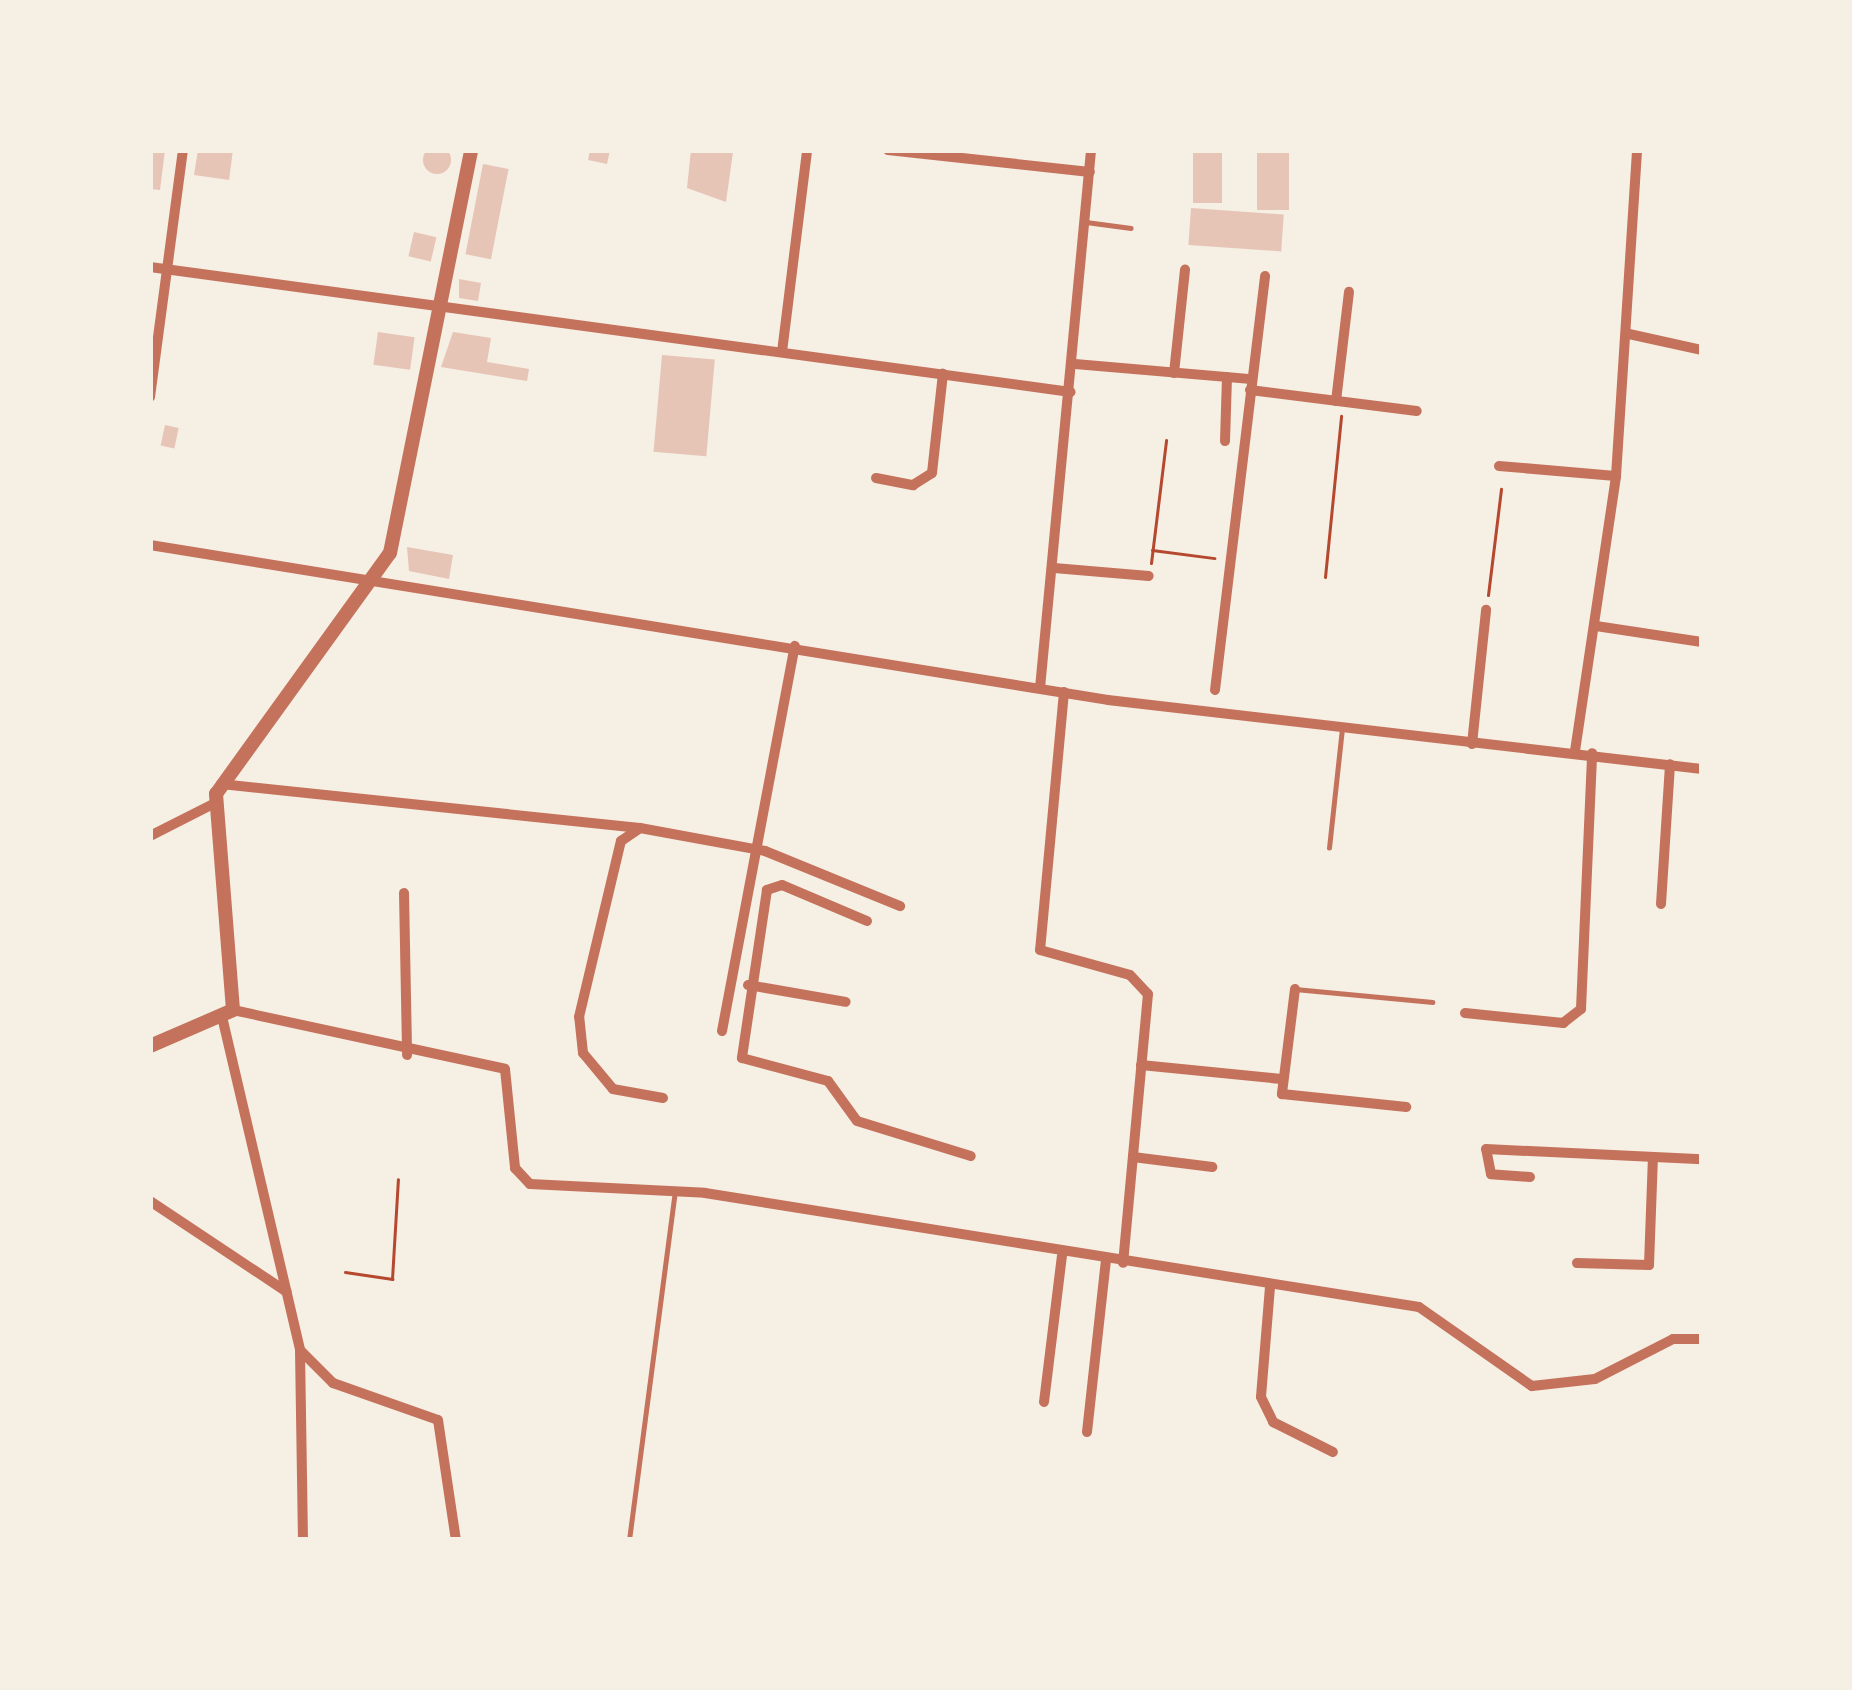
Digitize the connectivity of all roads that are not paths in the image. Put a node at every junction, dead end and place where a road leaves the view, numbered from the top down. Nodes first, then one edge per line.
1 (183, 150) edge
2 (471, 150) edge
3 (807, 150) edge
4 (888, 150) edge
5 (1091, 150) edge
6 (1637, 150) edge
7 (1090, 172) junction
8 (1086, 222) junction
9 (1131, 228) dead end
10 (150, 267) edge
11 (168, 270) junction
12 (1185, 270) dead end
13 (1265, 276) dead end
14 (1349, 292) dead end
15 (437, 307) junction
16 (1629, 334) junction
17 (1702, 350) edge
18 (782, 352) junction
19 (1075, 364) junction
20 (1174, 373) junction
21 (943, 374) junction
22 (1227, 377) junction
23 (1250, 384) junction
24 (1071, 392) junction
25 (150, 397) edge
26 (1340, 402) junction
27 (1417, 411) dead end
28 (1225, 441) dead end
29 (1499, 466) dead end
30 (1616, 476) junction
31 (876, 478) dead end
32 (150, 544) edge
33 (1054, 568) junction
34 (1149, 576) road end
35 (375, 582) junction
36 (1486, 610) road end
37 (1596, 626) junction
38 (1702, 642) edge
39 (795, 646) junction
40 (1040, 688) junction
41 (1215, 690) dead end
42 (1064, 692) junction
43 (1342, 728) junction
44 (1472, 744) junction
45 (1575, 751) junction
46 (1592, 753) junction
47 (1670, 764) junction
48 (1702, 769) edge
49 (220, 784) junction
50 (213, 804) junction
51 (640, 828) junction
52 (150, 836) edge
53 (1329, 848) dead end
54 (765, 851) junction
55 (404, 893) dead end
56 (1661, 904) dead end
57 (900, 906) dead end
58 (867, 921) dead end
59 (733, 983) junction
60 (750, 986) junction
61 (1295, 989) joint
62 (846, 1002) dead end
63 (1432, 1002) dead end
64 (1465, 1012) dead end
65 (228, 1016) junction
66 (722, 1031) dead end
67 (150, 1046) edge
68 (407, 1055) junction
69 (1142, 1065) junction
70 (1281, 1078) junction
71 (663, 1098) dead end
72 (1406, 1107) dead end
73 (971, 1156) dead end
74 (1133, 1157) junction
75 (1653, 1157) junction
76 (1702, 1160) edge
77 (1212, 1167) dead end
78 (1530, 1177) dead end
79 (675, 1190) junction
80 (150, 1201) edge
81 (1062, 1256) junction
82 (1106, 1261) junction
83 (1123, 1263) junction
84 (1577, 1263) dead end
85 (1270, 1287) junction
86 (288, 1292) junction
87 (1702, 1339) edge
88 (300, 1350) junction
89 (1044, 1402) dead end
90 (1087, 1432) dead end
91 (1333, 1452) dead end
92 (303, 1540) edge
93 (456, 1540) edge
94 (629, 1540) edge

1 - 11 street
2 - 15 street
3 - 18 street
4 - 7 street
5 - 7 street
6 - 16 street
7 - 8 street
8 - 9 lane
8 - 19 street
10 - 11 street
11 - 15 street
11 - 25 street
12 - 20 street
13 - 23 street
14 - 26 street
15 - 18 street
15 - 35 street
16 - 17 street
16 - 30 street
18 - 21 street
19 - 20 street
19 - 24 street
20 - 22 street
21 - 24 street
21 - 31 street
22 - 23 street
22 - 28 street
23 - 26 street
23 - 41 street
24 - 33 street
26 - 27 street
29 - 30 street
30 - 37 street
32 - 35 street
33 - 34 street
33 - 40 street
35 - 39 street
35 - 49 street
36 - 44 street
37 - 38 street
37 - 45 street
39 - 40 street
39 - 54 street
40 - 42 street
42 - 43 street
42 - 69 street
43 - 44 street
43 - 53 lane
44 - 45 street
45 - 46 street
46 - 47 street
46 - 64 street
47 - 48 street
47 - 56 street
49 - 50 street
49 - 51 street
50 - 52 street
50 - 65 street
51 - 54 street
51 - 71 street
54 - 57 street
54 - 59 street
55 - 68 street
58 - 60 street
59 - 60 street
59 - 66 street
60 - 62 street
60 - 73 street
61 - 63 lane
61 - 70 street
65 - 67 street
65 - 68 street
65 - 86 street
68 - 79 street
69 - 70 street
69 - 74 street
70 - 72 street
74 - 77 street
74 - 83 street
75 - 76 street
75 - 78 street
75 - 84 street
79 - 81 street
79 - 94 lane
80 - 86 street
81 - 82 street
81 - 89 street
82 - 83 street
82 - 90 street
83 - 85 street
85 - 87 street
85 - 91 street
86 - 88 street
88 - 92 street
88 - 93 street

